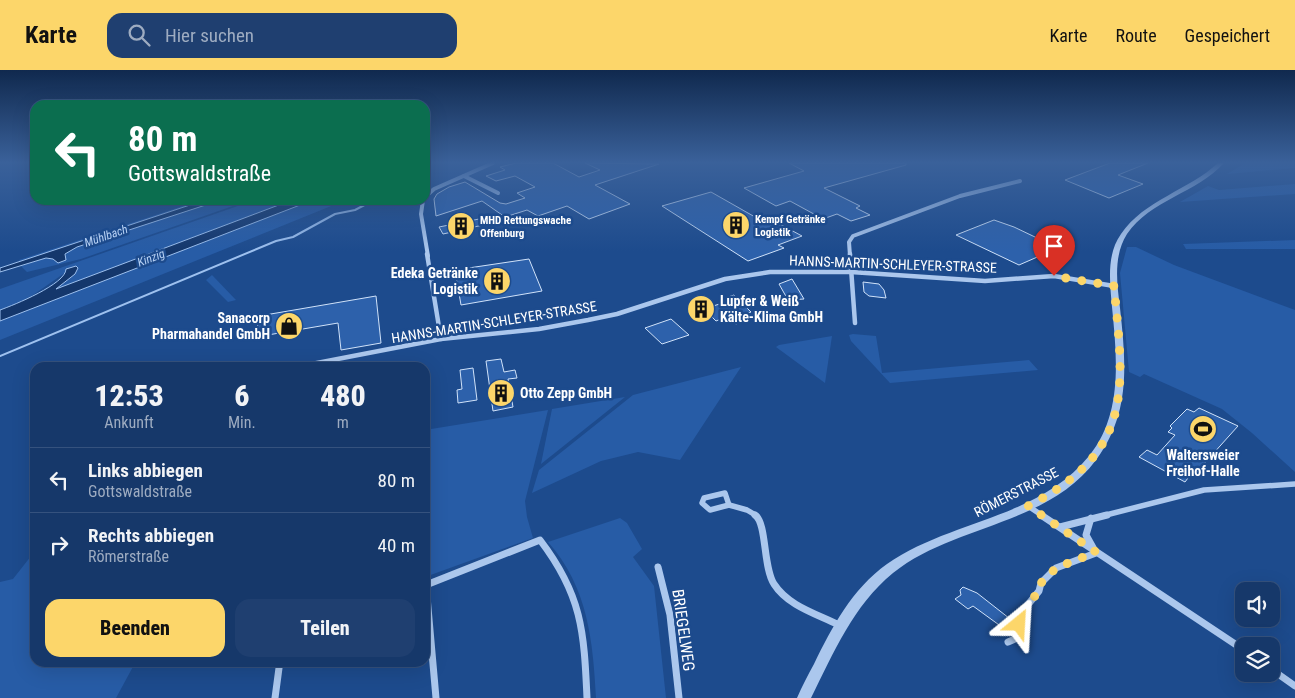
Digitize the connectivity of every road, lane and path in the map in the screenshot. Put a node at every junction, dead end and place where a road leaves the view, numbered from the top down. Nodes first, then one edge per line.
1 (975, 192) edge
2 (1178, 192) edge
3 (422, 205) edge
4 (851, 272) junction
5 (1114, 286) junction
6 (855, 323) dead end
7 (441, 340) junction
8 (323, 362) edge
9 (1295, 484) edge
10 (729, 505) dead end
11 (1028, 506) junction
12 (1091, 518) junction
13 (1060, 527) junction
14 (1096, 552) junction
15 (658, 567) dead end
16 (430, 582) edge
17 (839, 625) junction
18 (430, 630) edge
19 (1008, 642) dead end
20 (1235, 644) edge
21 (279, 668) dead end
22 (1280, 675) edge
23 (1295, 686) edge
24 (275, 698) edge
25 (436, 698) edge
26 (587, 698) edge
27 (679, 698) edge
28 (804, 698) edge

1 - 4 street
2 - 5 street, RÖMERSTRASSE
3 - 7 street
4 - 5 street, HANNS-MARTIN-SCHLEYER-STRASSE
4 - 6 street
4 - 7 street, HANNS-MARTIN-SCHLEYER-STRASSE
5 - 11 street, RÖMERSTRASSE
7 - 8 street, HANNS-MARTIN-SCHLEYER-STRASSE
9 - 12 street
10 - 17 street
11 - 13 street
11 - 17 street, RÖMERSTRASSE
12 - 13 street
12 - 14 street
13 - 14 street
14 - 19 street
14 - 20 street
15 - 27 street, BRIEGELWEG
16 - 26 street
17 - 28 street, RÖMERSTRASSE
18 - 25 street
21 - 24 street
22 - 23 street

